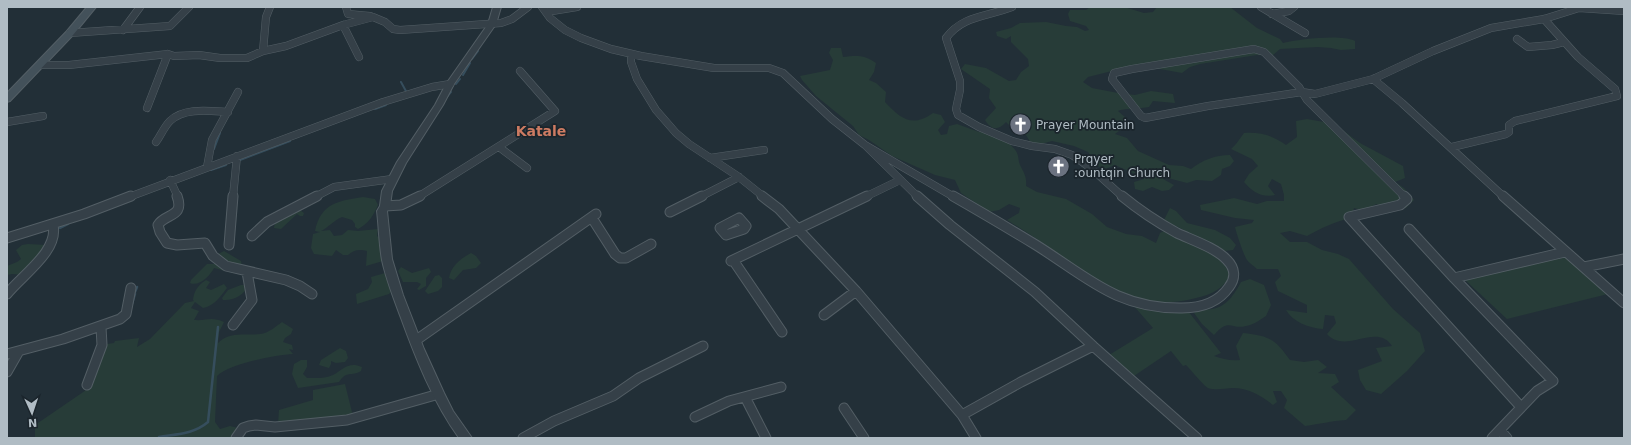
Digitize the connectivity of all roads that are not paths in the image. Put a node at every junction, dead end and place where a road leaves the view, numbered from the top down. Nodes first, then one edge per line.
1 (92, 7) edge
2 (140, 7) edge
3 (189, 7) edge
4 (270, 7) edge
5 (346, 7) edge
6 (497, 7) edge
7 (528, 7) edge
8 (577, 7) edge
9 (1012, 7) edge
10 (1261, 7) edge
11 (1294, 7) edge
12 (1578, 8) edge
13 (544, 10) edge
14 (1624, 11) edge
15 (1272, 14) junction
16 (373, 17) junction
17 (1544, 19) junction
18 (492, 24) junction
19 (343, 25) junction
20 (123, 30) junction
21 (70, 33) junction
22 (1305, 33) dead end
23 (1517, 39) dead end
24 (1564, 42) junction
25 (263, 51) junction
26 (168, 54) junction
27 (631, 54) junction
28 (359, 56) dead end
29 (40, 64) junction
30 (520, 71) dead end
31 (1373, 80) junction
32 (450, 84) junction
33 (238, 92) dead end
34 (1302, 92) junction
35 (7, 99) edge
36 (147, 108) dead end
37 (228, 112) junction
38 (43, 116) dead end
39 (7, 122) edge
40 (156, 142) dead end
41 (865, 145) junction
42 (499, 147) junction
43 (1452, 147) junction
44 (764, 150) dead end
45 (237, 156) junction
46 (710, 158) junction
47 (207, 167) junction
48 (528, 168) dead end
49 (739, 177) junction
50 (392, 179) junction
51 (170, 180) junction
52 (900, 180) junction
53 (385, 206) junction
54 (670, 212) dead end
55 (53, 225) junction
56 (798, 228) junction
57 (1409, 229) dead end
58 (252, 236) dead end
59 (7, 238) edge
60 (651, 244) dead end
61 (229, 245) dead end
62 (1565, 252) junction
63 (1624, 259) edge
64 (1584, 267) junction
65 (247, 272) junction
66 (1454, 278) junction
67 (131, 288) dead end
68 (856, 291) junction
69 (7, 294) edge
70 (312, 294) dead end
71 (1624, 303) edge
72 (824, 315) dead end
73 (233, 325) dead end
74 (101, 327) junction
75 (782, 332) dead end
76 (416, 341) junction
77 (703, 346) dead end
78 (1093, 346) junction
79 (19, 351) junction
80 (7, 354) edge
81 (7, 372) edge
82 (87, 385) dead end
83 (781, 387) dead end
84 (439, 394) junction
85 (745, 397) junction
86 (1521, 407) junction
87 (844, 408) dead end
88 (962, 416) junction
89 (695, 417) dead end
90 (1500, 430) junction
91 (236, 438) edge
92 (466, 438) edge
93 (523, 438) edge
94 (766, 438) edge
95 (864, 438) edge
96 (976, 438) edge
97 (1197, 438) edge
98 (1492, 438) edge
99 (1507, 438) edge

1 - 21 main road
2 - 20 street
3 - 20 street
4 - 25 street
5 - 16 street
6 - 18 street
7 - 18 street
8 - 13 street
9 - 41 street
10 - 15 street
11 - 15 street
12 - 14 street
12 - 17 street
13 - 27 street
15 - 22 street
16 - 18 street
16 - 19 street
17 - 24 street
17 - 31 street
18 - 32 street
19 - 25 street
19 - 28 street
20 - 21 street
21 - 29 main road
23 - 24 street
24 - 43 street
25 - 26 street
26 - 29 street
26 - 36 street
27 - 41 street
27 - 46 street
29 - 35 main road
30 - 42 street
31 - 34 street
31 - 43 street
32 - 45 street
32 - 50 street
33 - 37 street
34 - 34 street
34 - 86 street
37 - 40 street
37 - 47 street
38 - 39 street
41 - 52 street
42 - 48 street
42 - 53 street
43 - 62 street
44 - 46 street
45 - 47 street
45 - 61 street
46 - 49 street
47 - 51 street
49 - 54 street
49 - 56 street
50 - 53 street
50 - 58 street
51 - 55 street
51 - 65 street
52 - 56 street
52 - 78 street
53 - 76 street
55 - 59 street
55 - 69 street
56 - 68 street
56 - 75 street
57 - 66 street
60 - 76 street
62 - 64 street
62 - 66 street
63 - 64 street
64 - 71 street
65 - 70 street
65 - 73 street
66 - 86 street
67 - 74 street
68 - 72 street
68 - 88 street
74 - 79 street
74 - 82 street
76 - 84 street
77 - 93 street
78 - 88 street
78 - 97 street
79 - 80 street
79 - 81 street
83 - 85 street
84 - 91 street
84 - 92 street
85 - 89 street
85 - 94 street
86 - 90 street
87 - 95 street
88 - 96 street
90 - 98 street
90 - 99 street

